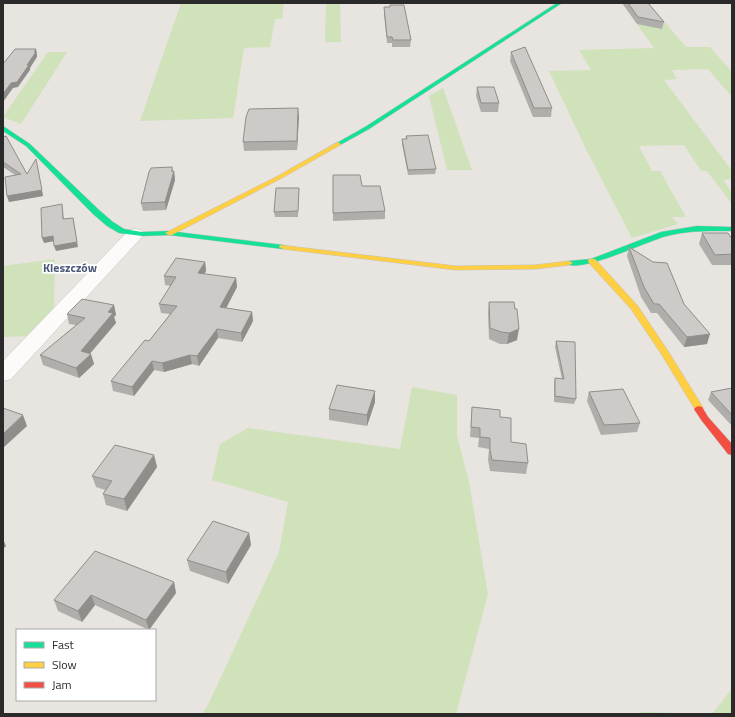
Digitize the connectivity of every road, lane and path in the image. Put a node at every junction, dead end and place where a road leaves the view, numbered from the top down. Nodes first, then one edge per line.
1 (560, 3) edge
2 (3, 128) edge
3 (732, 229) edge
4 (169, 233) junction
5 (135, 234) junction
6 (592, 261) junction
7 (3, 374) edge
8 (732, 451) edge

1 - 4 street
2 - 5 street
3 - 6 street
4 - 5 street
4 - 6 street
5 - 7 street
6 - 8 street

